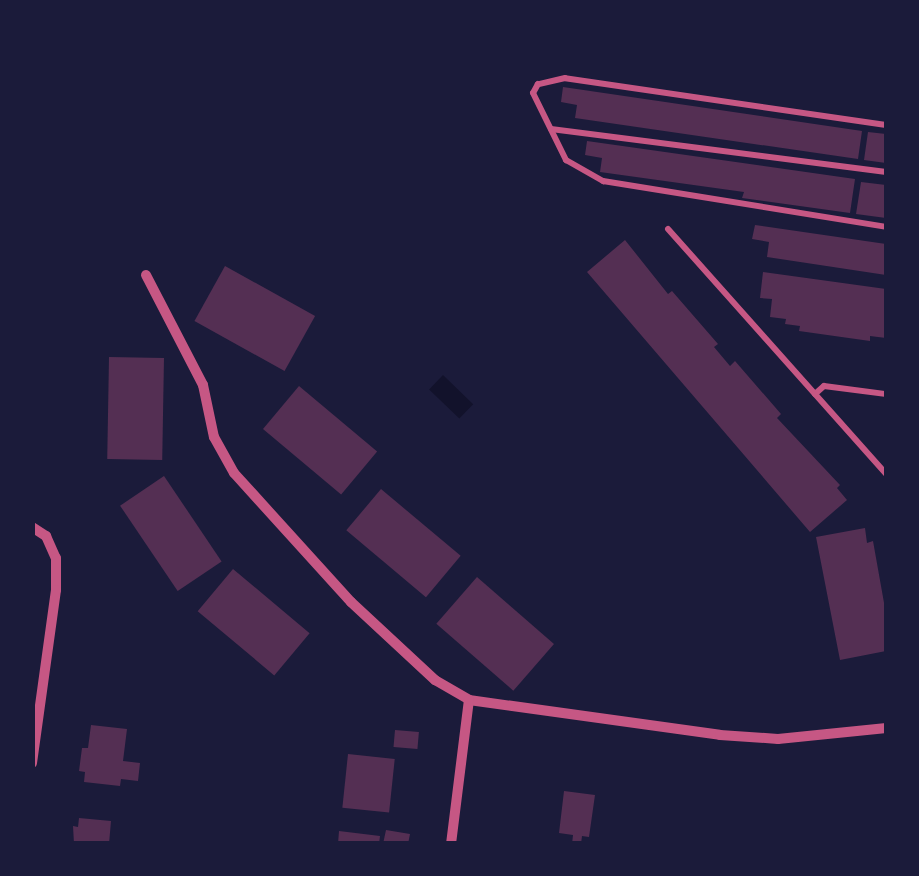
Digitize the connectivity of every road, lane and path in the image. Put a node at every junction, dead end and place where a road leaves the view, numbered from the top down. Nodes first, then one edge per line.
1 (886, 125) edge
2 (551, 129) junction
3 (886, 172) edge
4 (886, 228) edge
5 (668, 229) dead end
6 (146, 275) dead end
7 (816, 394) junction
8 (886, 394) edge
9 (886, 474) edge
10 (32, 528) edge
11 (469, 700) junction
12 (886, 728) edge
13 (32, 763) edge
14 (450, 844) edge

1 - 2 lane
2 - 3 lane
2 - 4 lane
5 - 7 lane
6 - 11 street
7 - 8 lane
7 - 9 lane
10 - 13 street
11 - 12 street
11 - 14 street

